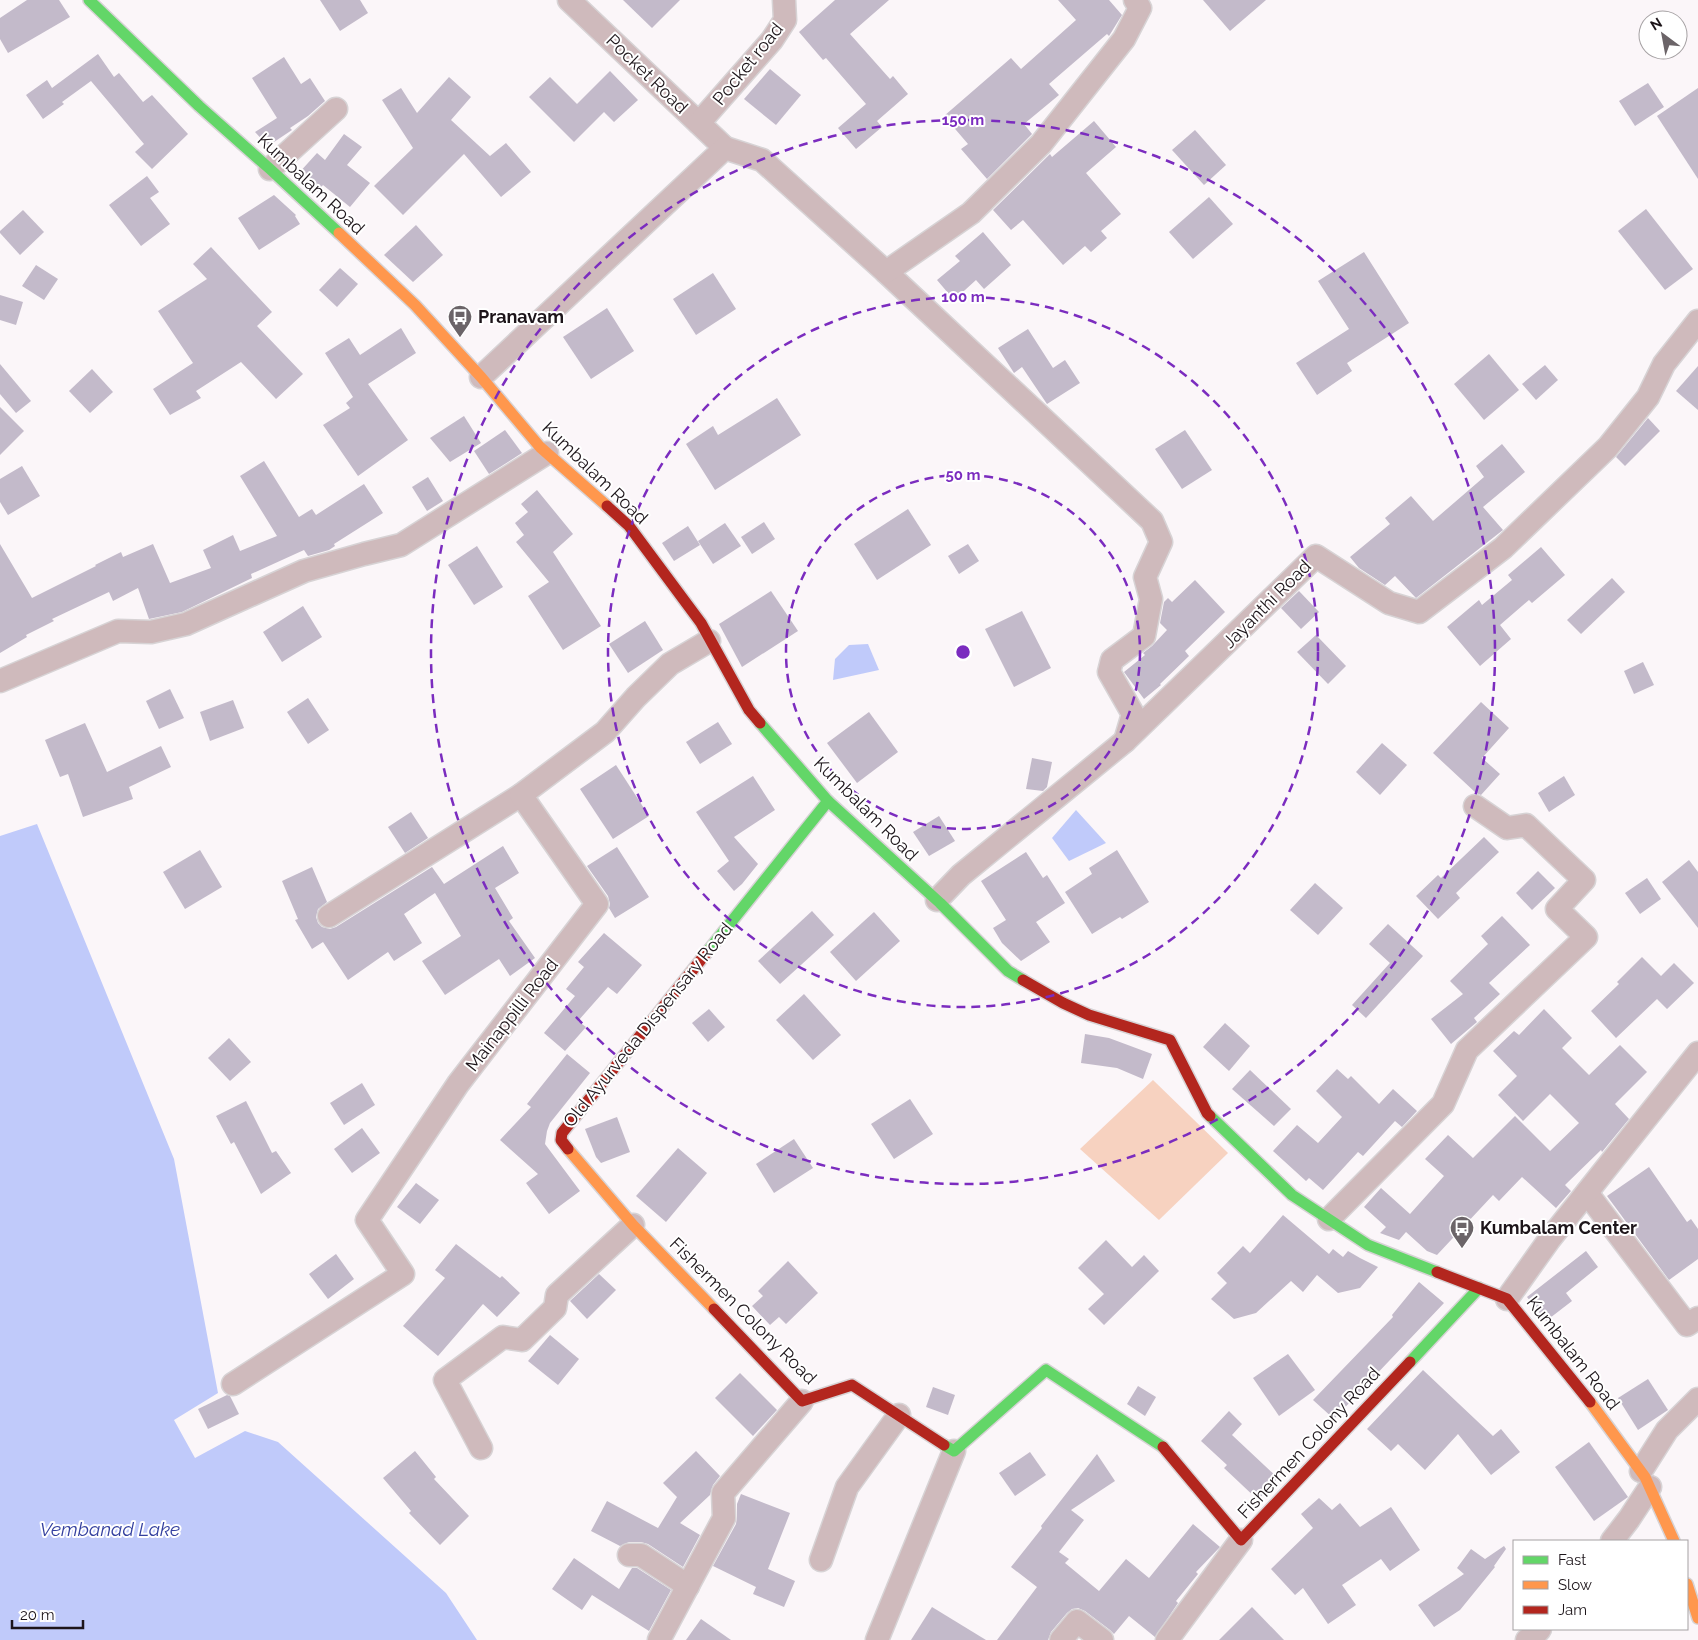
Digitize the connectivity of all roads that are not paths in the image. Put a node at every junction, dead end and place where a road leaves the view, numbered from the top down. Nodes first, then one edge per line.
1 (89, 0) edge
2 (784, 0) edge
3 (1135, 0) edge
4 (580, 4) edge
5 (336, 110) dead end
6 (699, 123) junction
7 (725, 148) junction
8 (270, 169) junction
9 (886, 272) junction
10 (1698, 321) edge
11 (481, 377) junction
12 (547, 453) junction
13 (709, 640) junction
14 (0, 681) edge
15 (1125, 741) junction
16 (521, 795) junction
17 (828, 801) junction
18 (1475, 806) dead end
19 (937, 900) junction
20 (329, 916) dead end
21 (1698, 1053) edge
22 (1587, 1193) junction
23 (1329, 1219) junction
24 (633, 1225) junction
25 (1479, 1288) junction
26 (1507, 1298) junction
27 (1698, 1318) edge
28 (233, 1384) dead end
29 (1698, 1399) edge
30 (802, 1401) junction
31 (899, 1415) junction
32 (481, 1448) dead end
33 (954, 1451) junction
34 (1646, 1479) junction
35 (1242, 1540) junction
36 (1613, 1540) edge
37 (1674, 1540) edge
38 (628, 1555) dead end
39 (821, 1560) dead end
40 (688, 1586) junction
41 (1688, 1587) edge
42 (1698, 1618) edge
43 (1539, 1630) edge
44 (659, 1640) edge
45 (877, 1640) edge
46 (1061, 1640) edge
47 (1102, 1640) edge
48 (1167, 1640) edge
49 (1527, 1640) edge

1 - 8 main road, Kumbalam Road
2 - 6 street, Pocket road
3 - 9 street
4 - 6 street, Pocket Road
5 - 8 street
6 - 7 street, Pocket Road
7 - 9 street
7 - 11 street
8 - 11 main road, Kumbalam Road
9 - 15 street
10 - 15 street, Jayanthi Road
11 - 12 main road, Kumbalam Road
12 - 13 main road, Kumbalam Road
12 - 14 street
13 - 16 street
13 - 17 main road, Kumbalam Road
15 - 19 street, Jayanthi Road
16 - 20 street
16 - 28 street, Mainappilli Road
17 - 19 main road, Kumbalam Road
17 - 24 main road, Old Ayurveda Dispensary Road
18 - 23 street
19 - 23 main road, Kumbalam Road
21 - 22 street
22 - 26 street
22 - 27 street
23 - 25 main road, Kumbalam Road
24 - 30 main road, Fishermen Colony Road
24 - 32 street
25 - 26 main road, Kumbalam Road
25 - 35 main road, Fishermen Colony Road
26 - 34 main road, Kumbalam Road
29 - 34 street
30 - 31 main road, Fishermen Colony Road
30 - 40 street
31 - 33 main road, Fishermen Colony Road
31 - 39 street
33 - 35 main road, Fishermen Colony Road
33 - 45 street
34 - 36 street
34 - 37 main road, Kumbalam Road
35 - 48 street
38 - 40 street
40 - 44 street
41 - 42 main road
43 - 49 street
46 - 47 street

